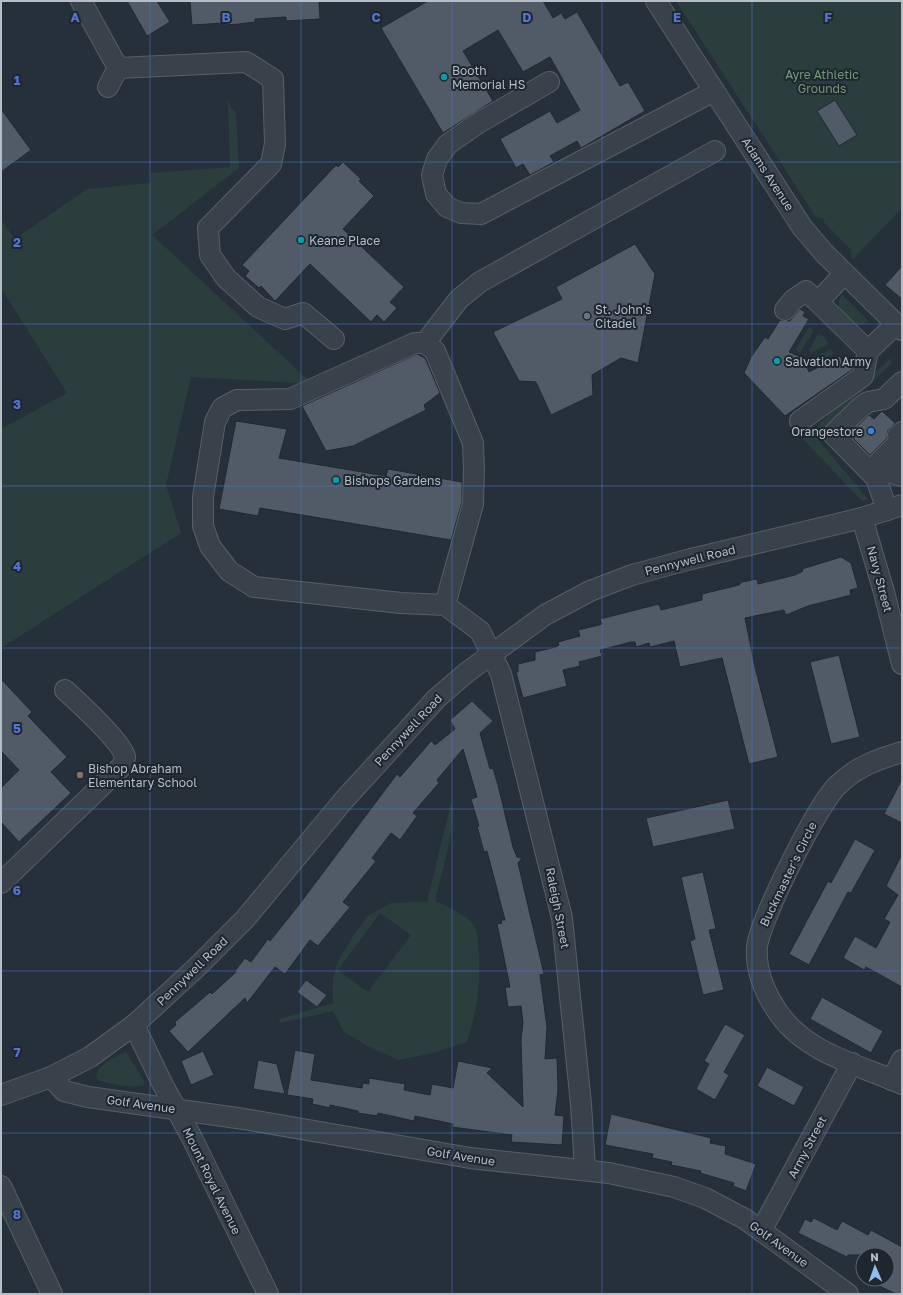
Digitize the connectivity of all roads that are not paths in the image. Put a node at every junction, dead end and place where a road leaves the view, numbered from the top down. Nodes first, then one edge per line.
1 (81, 1) edge
2 (656, 1) edge
3 (118, 68) junction
4 (550, 82) dead end
5 (108, 87) dead end
6 (714, 91) junction
7 (715, 151) dead end
8 (844, 274) junction
9 (818, 302) junction
10 (784, 310) dead end
11 (899, 327) edge
12 (334, 339) dead end
13 (425, 342) junction
14 (868, 351) junction
15 (900, 387) edge
16 (800, 421) dead end
17 (894, 457) edge
18 (894, 507) edge
19 (862, 518) junction
20 (445, 605) junction
21 (492, 653) junction
22 (902, 664) edge
23 (65, 690) dead end
24 (902, 752) edge
25 (1, 883) edge
26 (134, 1025) junction
27 (902, 1060) edge
28 (852, 1063) junction
29 (51, 1077) junction
30 (897, 1082) edge
31 (1, 1095) edge
32 (176, 1109) junction
33 (585, 1169) junction
34 (1, 1186) edge
35 (761, 1231) junction
36 (52, 1294) edge
37 (268, 1294) edge
38 (848, 1294) edge

1 - 3 street
2 - 6 street, Adams Avenue
3 - 5 street
3 - 12 street
4 - 6 street
6 - 8 street, Adams Avenue
7 - 13 street
8 - 9 street
8 - 11 street, Adams Avenue
9 - 10 street
9 - 14 street
11 - 14 street
13 - 20 street
13 - 20 street
14 - 16 street
15 - 17 street
17 - 18 street
18 - 19 street, Pennywell Road
19 - 21 street, Pennywell Road
19 - 22 street, Navy Street
20 - 21 street, Raleigh Street
21 - 26 street, Pennywell Road
21 - 33 street, Raleigh Street
23 - 25 street
24 - 28 street, Buckmaster's Circle
26 - 29 street, Pennywell Road
26 - 32 street, Mount Royal Avenue
27 - 30 street
28 - 30 street, Buckmaster's Circle
28 - 35 street, Army Street
29 - 31 street, Pennywell Road
29 - 32 street, Golf Avenue
32 - 33 street, Golf Avenue
32 - 37 street, Mount Royal Avenue
33 - 35 street, Golf Avenue
34 - 36 street
35 - 38 street, Golf Avenue

